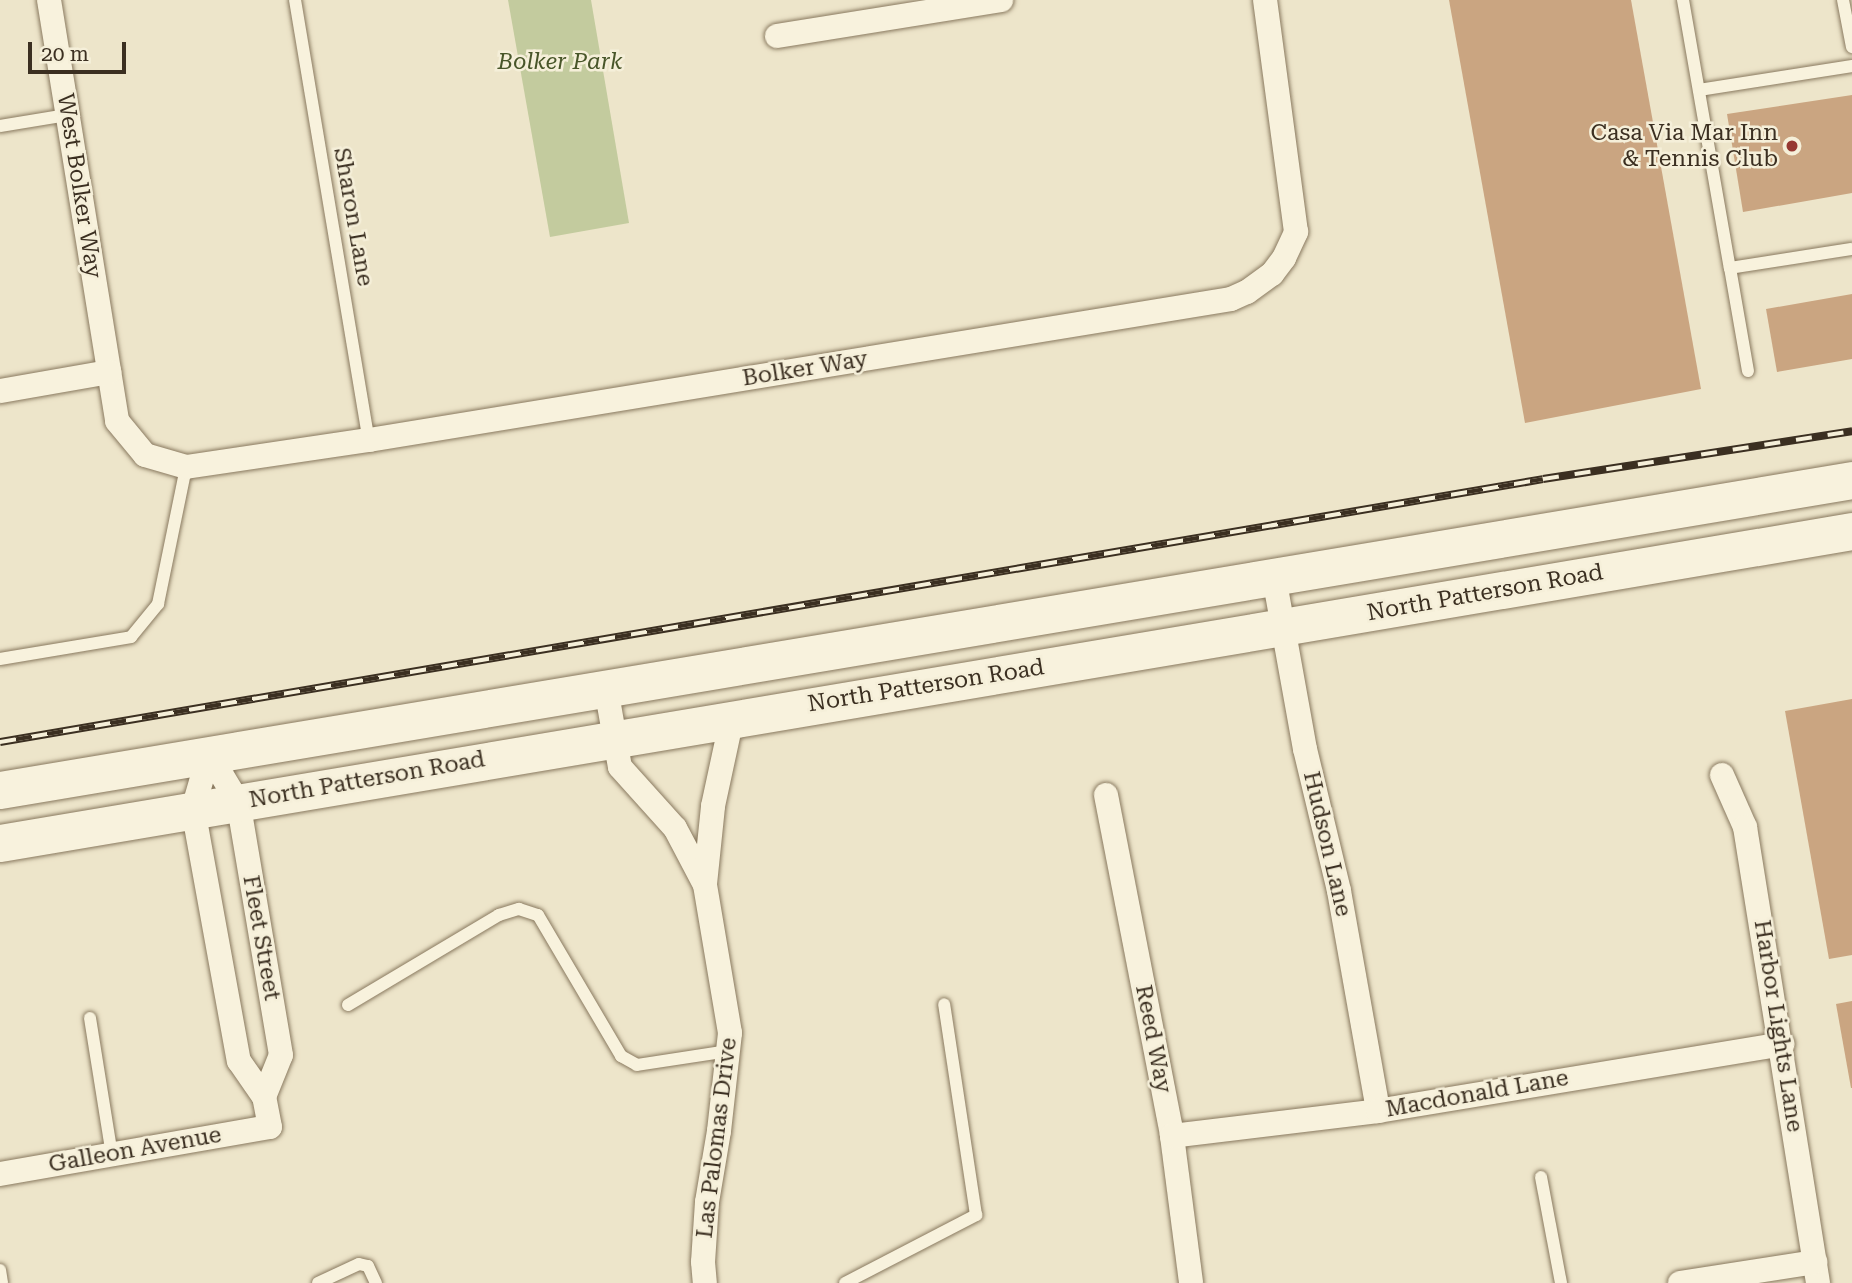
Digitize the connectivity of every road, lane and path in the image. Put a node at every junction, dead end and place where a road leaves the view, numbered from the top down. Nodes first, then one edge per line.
1 (49, 0) edge
2 (295, 0) edge
3 (1001, 0) edge
4 (1265, 0) edge
5 (1683, 0) edge
6 (1843, 0) edge
7 (777, 36) dead end
8 (1852, 47) edge
9 (1852, 66) edge
10 (1699, 90) junction
11 (67, 115) junction
12 (0, 126) edge
13 (1852, 248) edge
14 (1730, 268) junction
15 (1748, 371) dead end
16 (108, 372) junction
17 (0, 391) edge
18 (369, 440) junction
19 (186, 467) junction
20 (1852, 480) edge
21 (1852, 531) edge
22 (1274, 578) junction
23 (1283, 628) junction
24 (0, 659) edge
25 (606, 688) junction
26 (732, 718) junction
27 (614, 739) junction
28 (209, 754) junction
29 (1722, 775) dead end
30 (0, 790) edge
31 (1106, 795) dead end
32 (238, 802) junction
33 (193, 809) junction
34 (0, 843) edge
35 (705, 885) junction
36 (944, 1004) dead end
37 (348, 1005) dead end
38 (90, 1018) dead end
39 (1782, 1044) junction
40 (730, 1051) junction
41 (264, 1097) junction
42 (1378, 1111) junction
43 (1172, 1136) junction
44 (112, 1155) junction
45 (0, 1174) edge
46 (1541, 1177) dead end
47 (0, 1270) edge
48 (1816, 1272) edge
49 (2, 1283) edge
50 (318, 1283) edge
51 (376, 1283) edge
52 (705, 1283) edge
53 (845, 1283) edge
54 (1191, 1283) edge
55 (1561, 1283) edge
56 (1680, 1283) edge

1 - 11 street, West Bolker Way
2 - 18 lane, Sharon Lane
3 - 7 street
4 - 18 street, Bolker Way
5 - 10 lane
6 - 8 lane
9 - 10 lane
10 - 14 lane
11 - 12 lane
11 - 16 street, West Bolker Way
13 - 14 lane
14 - 15 lane
16 - 17 street
16 - 19 street, Bolker Way
18 - 19 street, Bolker Way
19 - 24 lane
20 - 22 street
21 - 23 street, North Patterson Road
22 - 23 street, Hudson Lane
22 - 25 street
23 - 26 street, North Patterson Road
23 - 42 street, Hudson Lane
25 - 27 street, Las Palomas Drive
25 - 28 street
26 - 27 street, North Patterson Road
26 - 35 street
27 - 32 street, North Patterson Road
27 - 35 street, Las Palomas Drive
28 - 30 street
28 - 32 street, Fleet Street
28 - 33 street
29 - 39 street, Harbor Lights Lane
31 - 43 street, Reed Way
32 - 33 street, North Patterson Road
32 - 41 street, Fleet Street
33 - 34 street, North Patterson Road
33 - 41 street
35 - 40 street, Las Palomas Drive
36 - 53 lane
37 - 40 lane
38 - 44 lane
39 - 42 street, Macdonald Lane
39 - 48 street, Harbor Lights Lane
40 - 52 street, Las Palomas Drive
41 - 44 street, Galleon Avenue
42 - 43 street, Macdonald Lane
43 - 54 street, Reed Way
44 - 45 street, Galleon Avenue
46 - 55 lane
47 - 49 lane
48 - 56 street
50 - 51 lane

